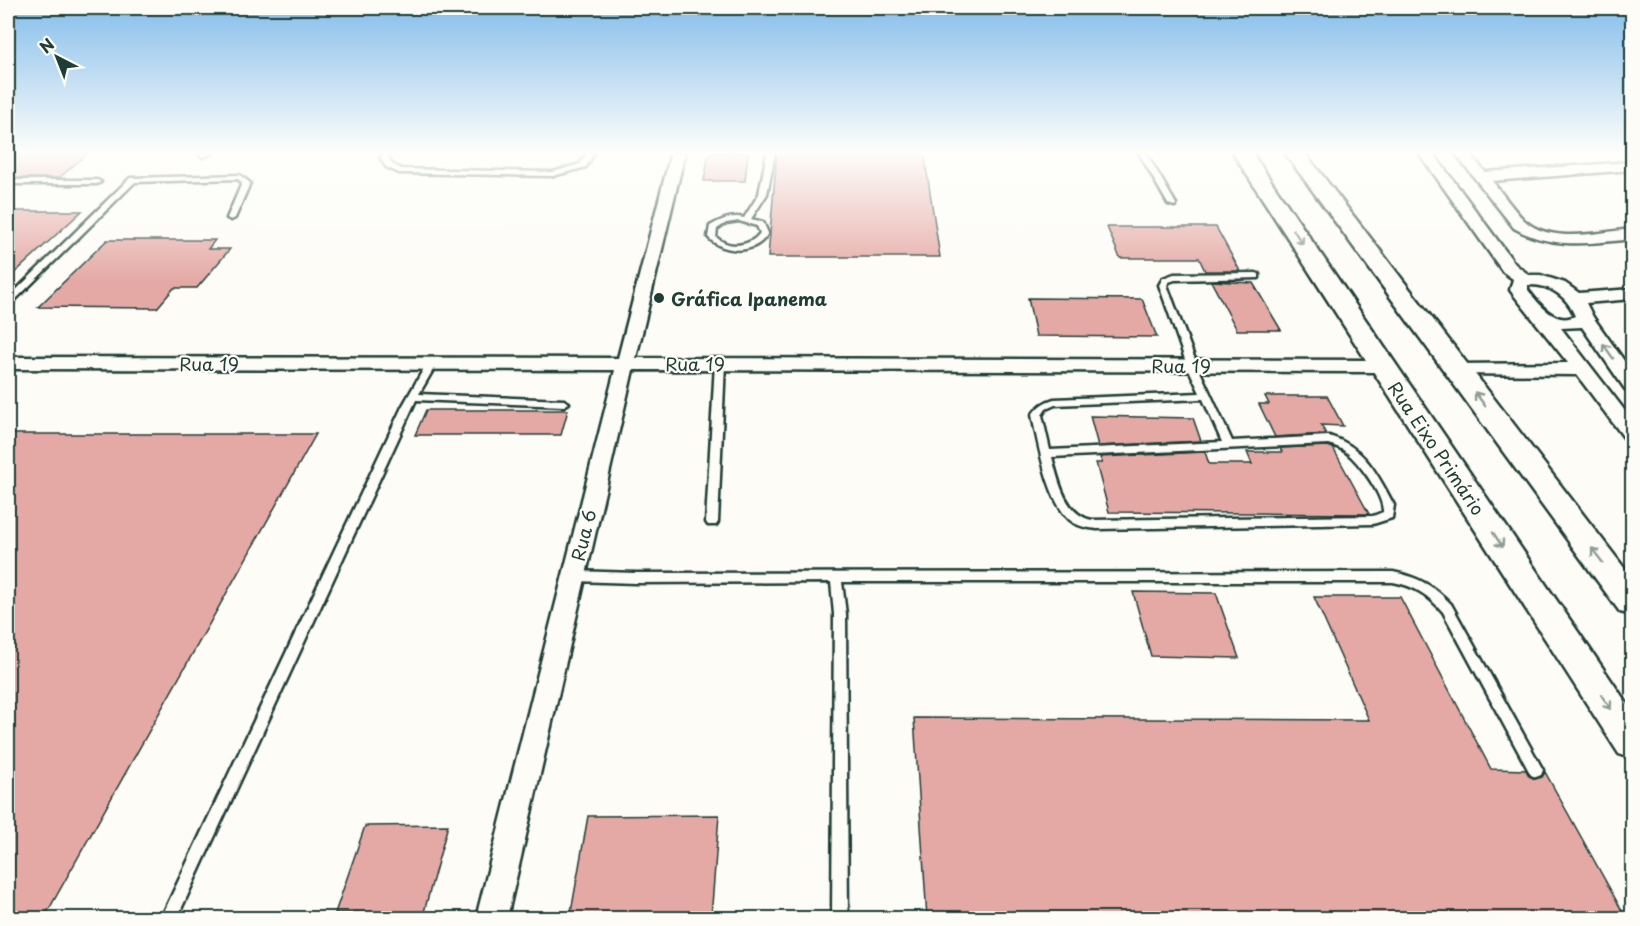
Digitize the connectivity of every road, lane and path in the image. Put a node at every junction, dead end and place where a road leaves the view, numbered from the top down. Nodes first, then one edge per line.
1 (116, 196) edge
2 (240, 196) edge
3 (668, 196) edge
4 (762, 196) edge
5 (1167, 196) edge
6 (1271, 196) edge
7 (1328, 196) edge
8 (1457, 196) edge
9 (1497, 196) edge
10 (1172, 204) dead end
11 (231, 218) dead end
12 (747, 219) junction
13 (1632, 234) edge
14 (1256, 276) dead end
15 (1526, 280) junction
16 (1632, 294) edge
17 (1575, 299) junction
18 (8, 302) edge
19 (1542, 316) junction
20 (1584, 316) junction
21 (8, 363) edge
22 (432, 363) junction
23 (627, 363) junction
24 (720, 363) junction
25 (1192, 365) junction
26 (1383, 366) junction
27 (1583, 369) junction
28 (1458, 370) junction
29 (1630, 380) edge
30 (1204, 396) junction
31 (413, 397) junction
32 (564, 403) dead end
33 (1632, 433) edge
34 (1229, 445) junction
35 (1046, 454) junction
36 (712, 522) dead end
37 (573, 576) junction
38 (836, 577) junction
39 (1632, 602) edge
40 (1632, 742) edge
41 (1536, 770) dead end
42 (169, 918) edge
43 (491, 918) edge
44 (840, 918) edge

1 - 18 lane
2 - 11 lane
3 - 23 street, Rua 6
4 - 12 lane
5 - 10 lane
6 -> 26 street, Rua Eixo Primário
7 - 28 street
8 - 15 street
9 - 13 street
12 - 12 lane
14 - 25 lane
15 - 17 street
15 - 19 street
16 - 17 street
17 - 20 street
19 - 20 street
19 - 27 street
29 -> 20 street
21 - 22 street, Rua 19
22 - 23 street, Rua 19
22 - 31 lane
23 - 24 street, Rua 19
23 - 37 street, Rua 6
24 - 25 street, Rua 19
24 - 36 lane
25 - 26 street, Rua 19
25 - 30 lane
26 -> 40 street, Rua Eixo Primário
27 - 28 street
27 - 33 street
39 -> 28 street
30 - 34 lane
30 - 35 lane
31 - 32 lane
31 - 42 lane
34 - 35 lane
34 - 35 lane
37 - 38 lane
37 - 43 street, Rua 6
38 - 41 lane
38 - 44 lane

